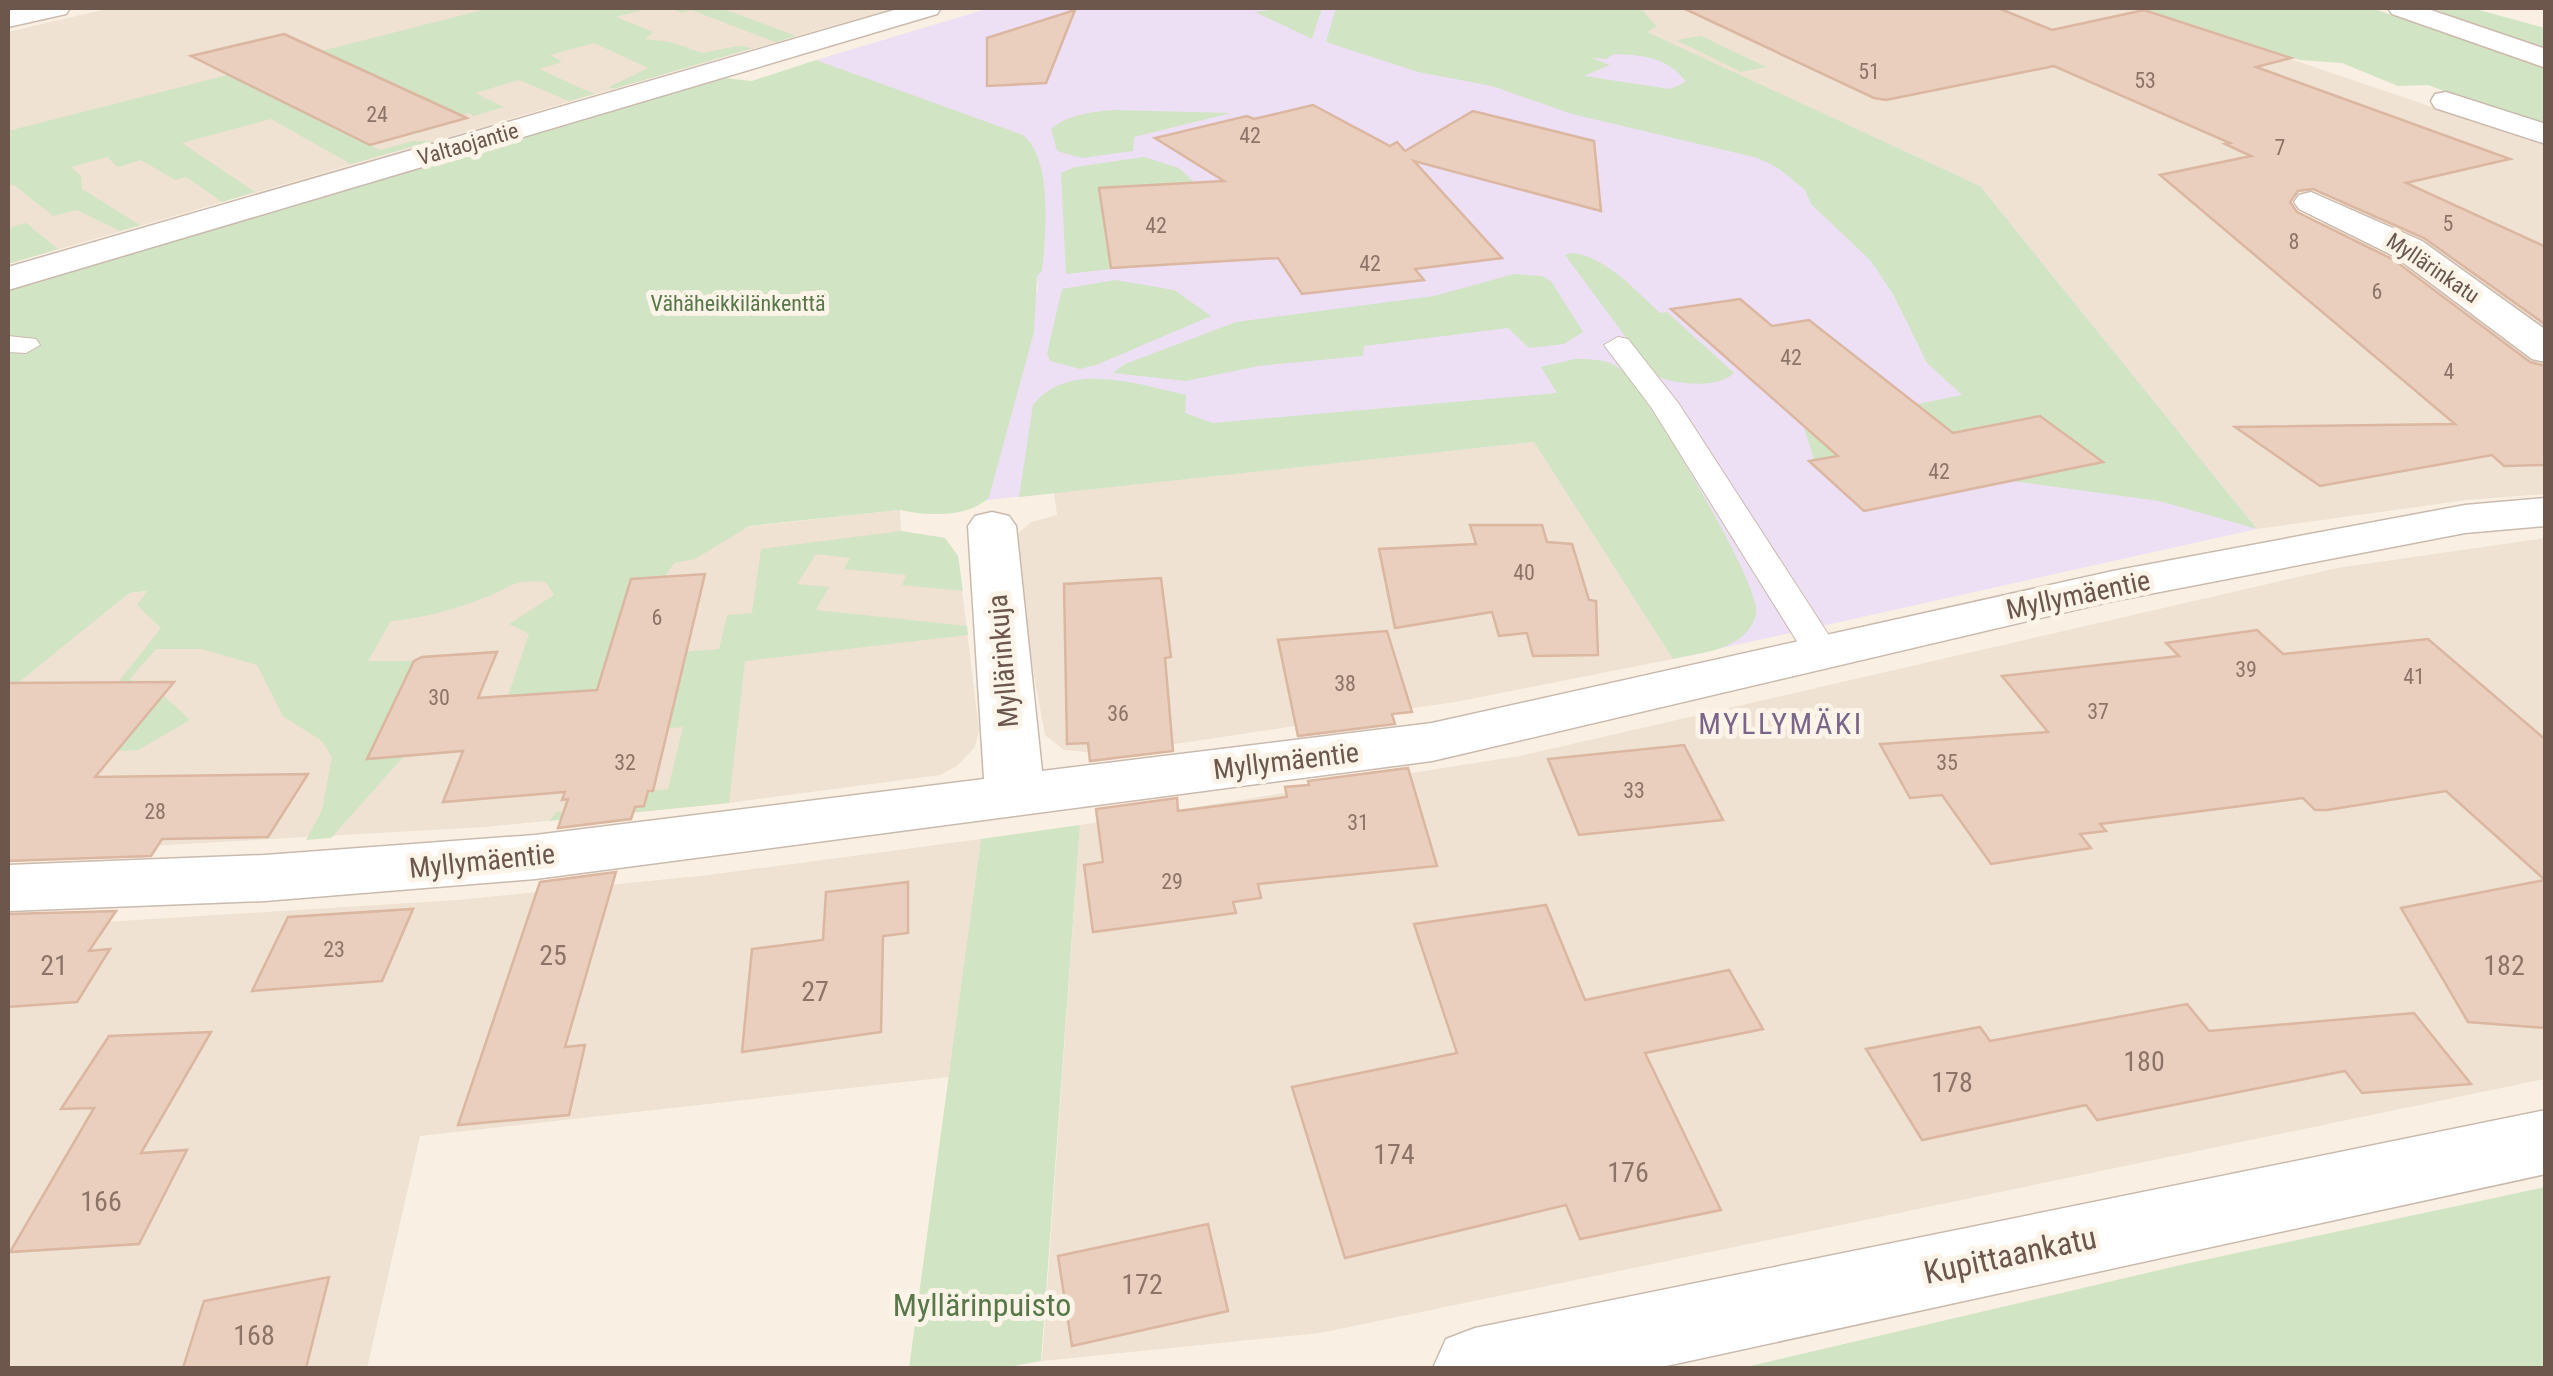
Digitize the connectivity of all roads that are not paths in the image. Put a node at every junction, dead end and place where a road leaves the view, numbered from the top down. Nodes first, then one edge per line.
1 (56, 8) edge
2 (928, 8) edge
3 (2403, 8) edge
4 (8, 19) edge
5 (2546, 59) edge
6 (2446, 101) dead end
7 (2546, 135) edge
8 (2311, 202) dead end
9 (8, 280) edge
10 (1618, 345) dead end
11 (2546, 350) edge
12 (2546, 512) edge
13 (992, 526) dead end
14 (1821, 652) junction
15 (1015, 797) junction
16 (8, 888) edge
17 (2546, 1142) edge
18 (1475, 1368) edge

1 - 4 street
2 - 9 street, Valtaojantie
3 - 5 street
6 - 7 street
8 - 11 street, Myllärinkatu
10 - 14 lane
12 - 14 street, Myllymäentie
13 - 15 street, Myllärinkuja
14 - 15 street, Myllymäentie
15 - 16 street, Myllymäentie
17 - 18 street, Kupittaankatu

